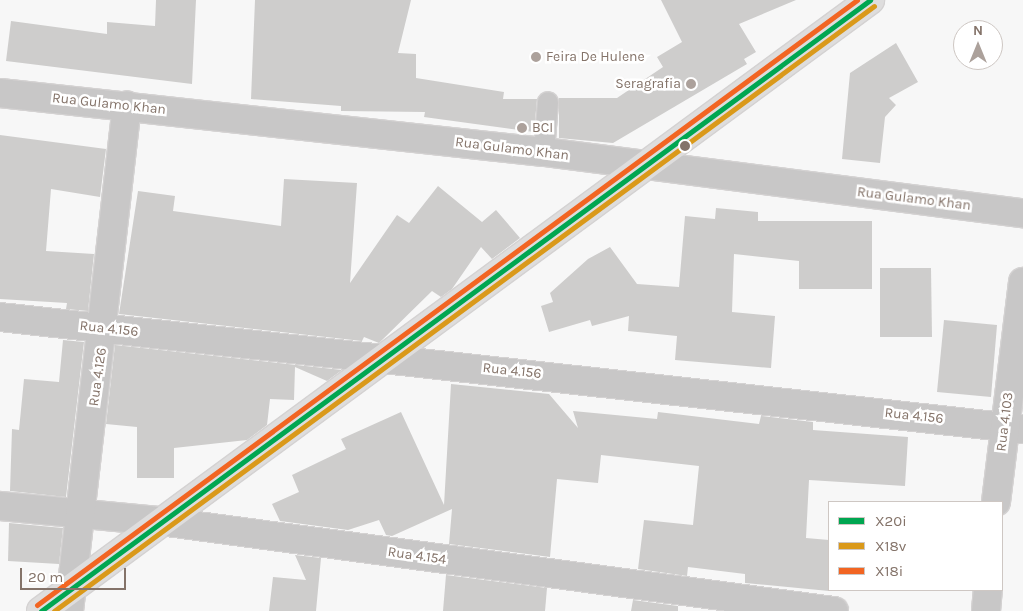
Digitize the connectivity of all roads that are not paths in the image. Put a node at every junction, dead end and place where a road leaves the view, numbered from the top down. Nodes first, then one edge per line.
1 (870, 0) edge
2 (0, 93) edge
3 (548, 102) dead end
4 (127, 106) junction
5 (544, 152) junction
6 (650, 166) junction
7 (1023, 213) edge
8 (1023, 282) edge
9 (0, 317) edge
10 (104, 329) junction
11 (390, 357) junction
12 (1013, 428) edge
13 (996, 501) edge
14 (0, 506) edge
15 (79, 514) junction
16 (160, 521) junction
17 (988, 591) edge
18 (70, 600) edge
19 (42, 611) edge
20 (834, 611) edge
21 (986, 611) edge

1 - 6 main road
2 - 4 street, Rua Gulamo Khan
3 - 5 lane
4 - 5 street, Rua Gulamo Khan
4 - 10 street, Rua 4.126
5 - 6 street, Rua Gulamo Khan
6 - 7 street, Rua Gulamo Khan
6 - 11 main road
8 - 12 street, Rua 4.103
9 - 10 street, Rua 4.156
10 - 11 street, Rua 4.156
10 - 15 street, Rua 4.126
11 - 12 street, Rua 4.156
11 - 16 main road
12 - 13 street, Rua 4.103
14 - 15 street, Rua 4.154
15 - 16 street, Rua 4.154
15 - 18 street, Rua 4.126
16 - 18 main road
16 - 20 street, Rua 4.154
17 - 21 street
18 - 19 main road

